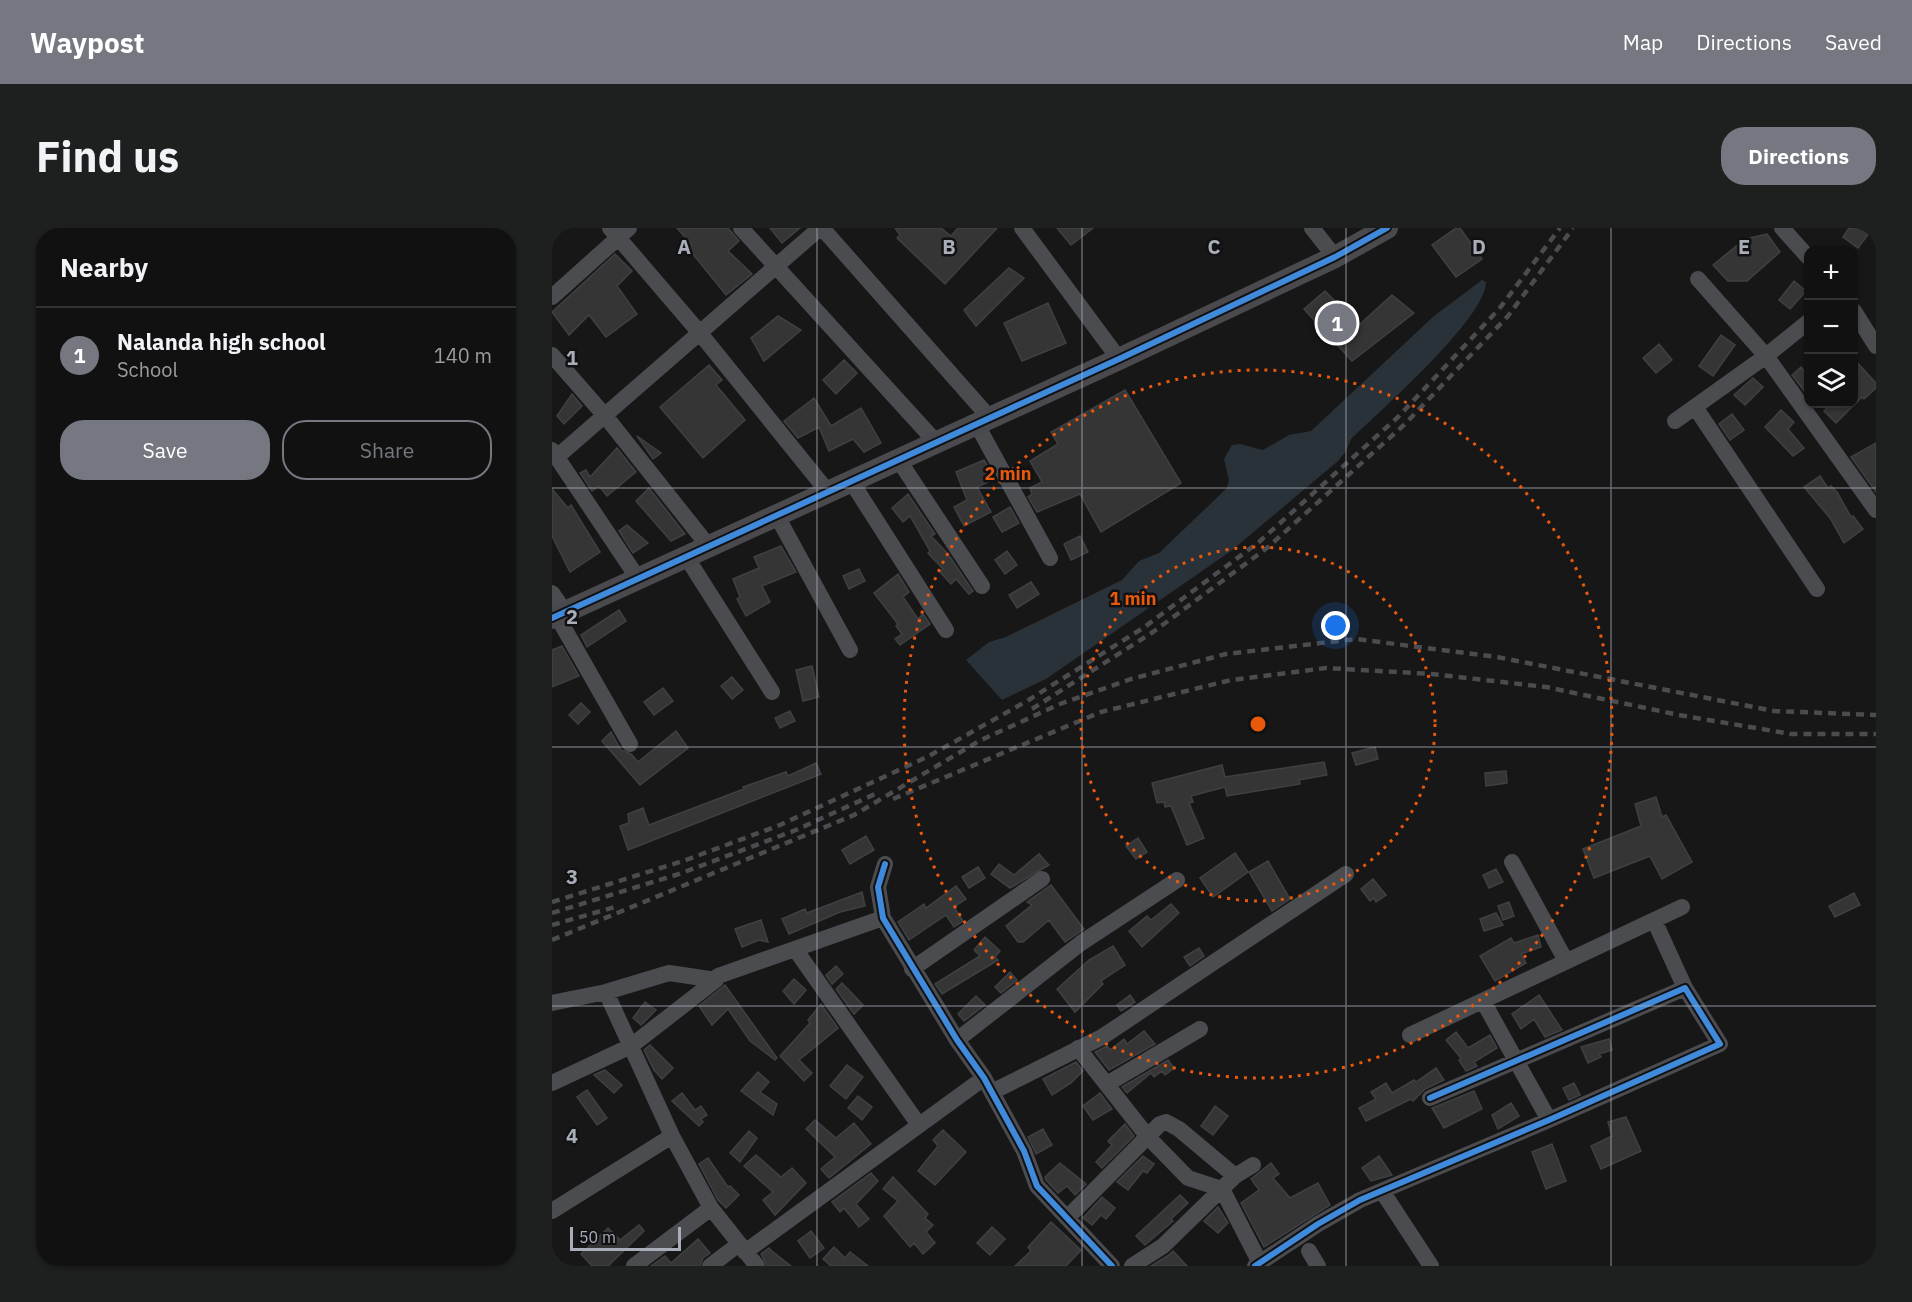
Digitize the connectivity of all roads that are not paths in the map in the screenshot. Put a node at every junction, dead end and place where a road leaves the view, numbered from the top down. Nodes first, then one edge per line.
1 (741, 228) edge
2 (821, 228) edge
3 (1022, 228) edge
4 (1312, 228) edge
5 (1387, 228) edge
6 (1782, 228) edge
7 (619, 231) edge
8 (1804, 252) edge
9 (1335, 257) junction
10 (775, 265) junction
11 (1698, 279) dead end
12 (552, 297) edge
13 (1858, 317) edge
14 (1804, 326) edge
15 (699, 332) junction
16 (1876, 346) edge
17 (552, 355) edge
18 (1766, 357) junction
19 (1119, 359) junction
20 (1695, 407) junction
21 (606, 417) junction
22 (983, 420) junction
23 (1675, 421) dead end
24 (935, 441) junction
25 (555, 453) edge
26 (898, 459) junction
27 (851, 481) junction
28 (828, 492) junction
29 (1876, 510) edge
30 (777, 516) junction
31 (710, 548) junction
32 (687, 558) junction
33 (1050, 558) dead end
34 (639, 580) junction
35 (982, 586) dead end
36 (1817, 589) dead end
37 (552, 593) edge
38 (558, 615) edge
39 (946, 630) dead end
40 (850, 650) dead end
41 (772, 692) dead end
42 (630, 744) dead end
43 (1512, 862) dead end
44 (885, 864) dead end
45 (1346, 874) dead end
46 (1042, 879) dead end
47 (1177, 880) dead end
48 (1682, 907) dead end
49 (883, 918) junction
50 (1654, 920) junction
51 (795, 949) junction
52 (1566, 962) junction
53 (912, 969) junction
54 (716, 980) junction
55 (1684, 988) junction
56 (606, 992) junction
57 (1483, 1001) junction
58 (552, 1003) edge
59 (1200, 1029) dead end
60 (1410, 1035) dead end
61 (957, 1040) junction
62 (631, 1046) junction
63 (1078, 1048) junction
64 (1517, 1060) junction
65 (552, 1083) edge
66 (1107, 1084) junction
67 (988, 1085) junction
68 (1430, 1098) dead end
69 (1550, 1120) junction
70 (919, 1125) junction
71 (672, 1136) junction
72 (1148, 1137) junction
73 (1253, 1165) dead end
74 (1235, 1176) junction
75 (1222, 1189) junction
76 (1382, 1191) junction
77 (711, 1208) junction
78 (552, 1210) edge
79 (1068, 1217) junction
80 (742, 1248) junction
81 (1309, 1251) dead end
82 (1258, 1264) edge
83 (634, 1266) edge
84 (710, 1266) edge
85 (757, 1266) edge
86 (1112, 1266) edge
87 (1132, 1266) edge
88 (1318, 1266) edge
89 (1431, 1266) edge

1 - 10 street
2 - 10 street
2 - 22 street
3 - 19 street
4 - 9 street
5 - 9 street
6 - 8 street
7 - 12 street
7 - 15 street
9 - 19 street
10 - 15 street
10 - 24 street
11 - 18 street
13 - 16 street
14 - 18 street
15 - 21 street
15 - 28 street
17 - 21 street
18 - 20 street
18 - 29 street
19 - 22 street
20 - 23 street
20 - 36 street
21 - 25 street
21 - 31 street
22 - 24 street
22 - 33 street
24 - 26 street
25 - 34 street
26 - 27 street
26 - 35 street
27 - 28 street
27 - 39 street
28 - 30 street
30 - 31 street
30 - 40 street
31 - 32 street
32 - 34 street
32 - 41 street
34 - 38 street
37 - 38 street
38 - 42 street
43 - 52 street
44 - 49 street
45 - 63 street
46 - 53 street
47 - 61 street
48 - 50 street
49 - 51 street
49 - 53 street
50 - 52 street
50 - 55 street
51 - 54 street
51 - 70 street
52 - 57 street
53 - 61 street
54 - 56 street
54 - 62 street
55 - 64 street
55 - 69 street
56 - 58 street
56 - 62 street
57 - 60 street
57 - 64 street
59 - 66 street
61 - 67 street
62 - 65 street
62 - 71 street
63 - 66 street
63 - 67 street
64 - 68 street
64 - 69 street
66 - 72 street
67 - 70 street
67 - 79 street
69 - 76 street
70 - 80 street
71 - 77 street
71 - 78 street
72 - 74 street
72 - 75 street
72 - 79 street
73 - 74 street
74 - 75 street
75 - 82 street
75 - 87 street
76 - 82 street
76 - 89 street
77 - 80 street
77 - 83 street
79 - 86 street
80 - 84 street
80 - 85 street
81 - 88 street

